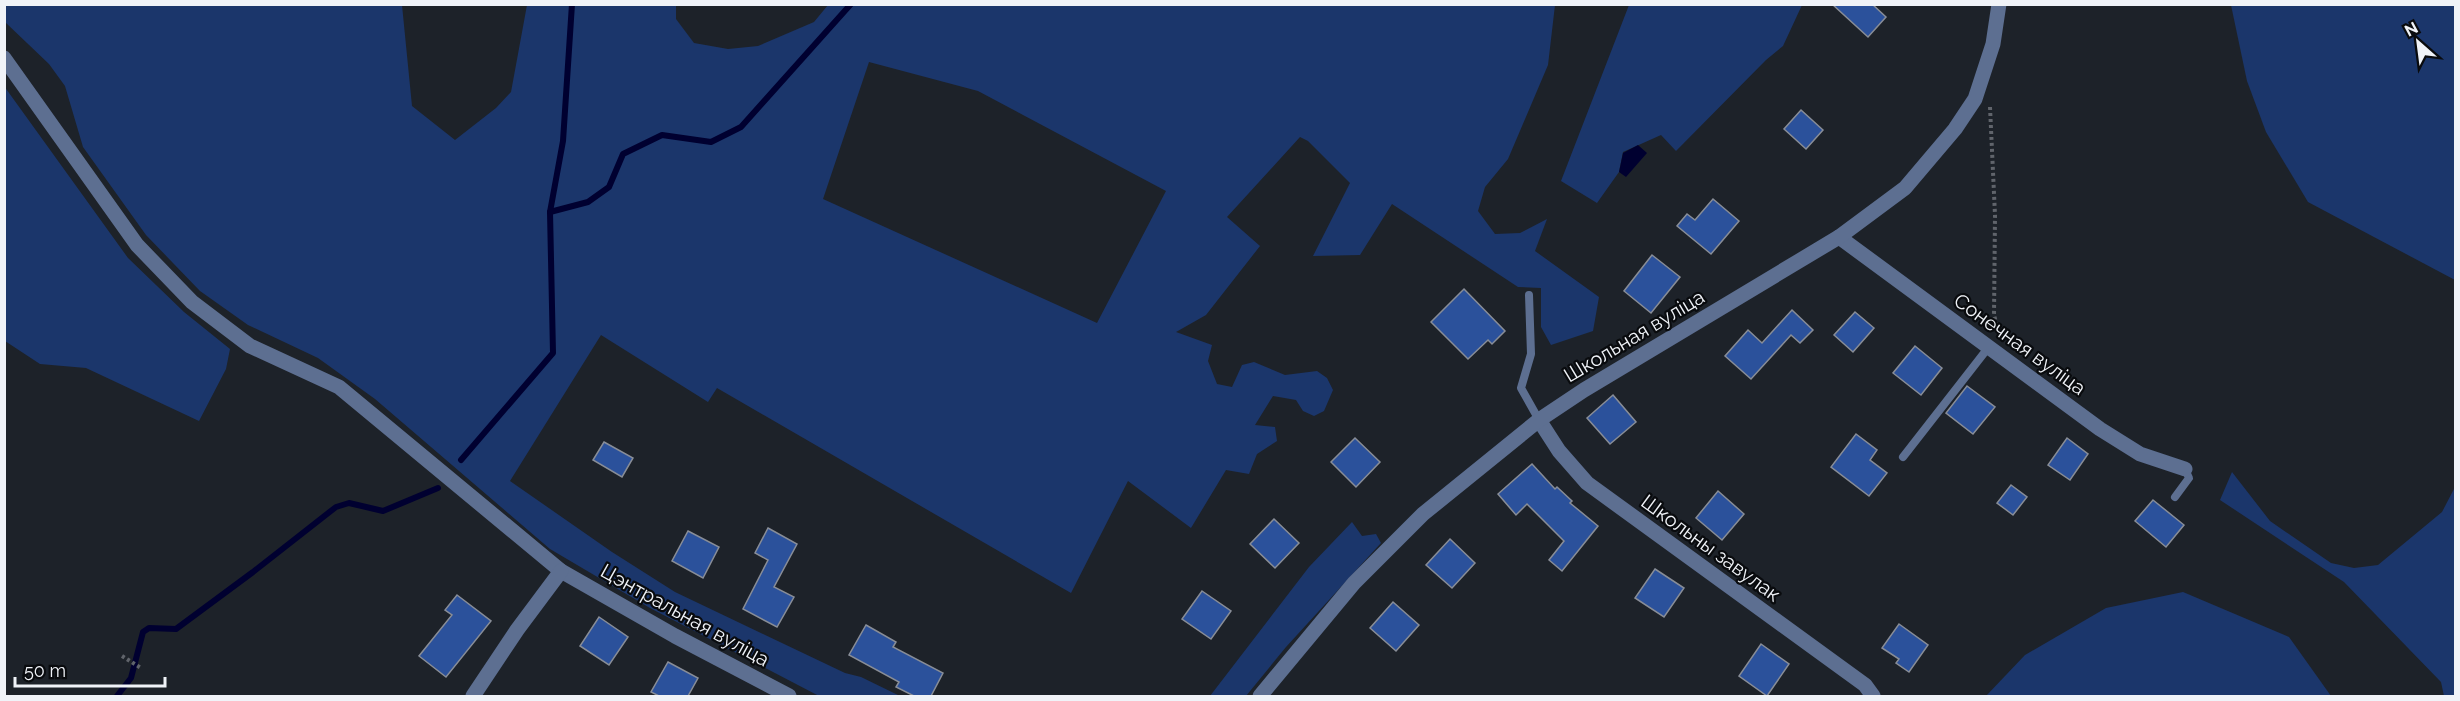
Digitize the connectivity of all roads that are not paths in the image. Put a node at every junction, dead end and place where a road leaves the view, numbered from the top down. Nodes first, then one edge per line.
1 (1999, 4) edge
2 (4, 58) edge
3 (1839, 237) junction
4 (1529, 294) dead end
5 (1988, 348) junction
6 (1539, 420) junction
7 (1903, 457) dead end
8 (2185, 469) joint
9 (2175, 497) dead end
10 (561, 571) junction
11 (473, 696) edge
12 (789, 696) edge
13 (1260, 696) edge
14 (1873, 696) edge

1 - 3 street, Школьная вуліца
2 - 10 street, Цэнтральная вуліца
3 - 5 street, Сонечная вуліца
3 - 6 street, Школьная вуліца
4 - 6 lane
5 - 7 lane
5 - 8 street, Сонечная вуліца
6 - 13 street, Школьная вуліца
6 - 14 street, Школьны завулак
8 - 9 lane
10 - 11 street
10 - 12 street, Цэнтральная вуліца

